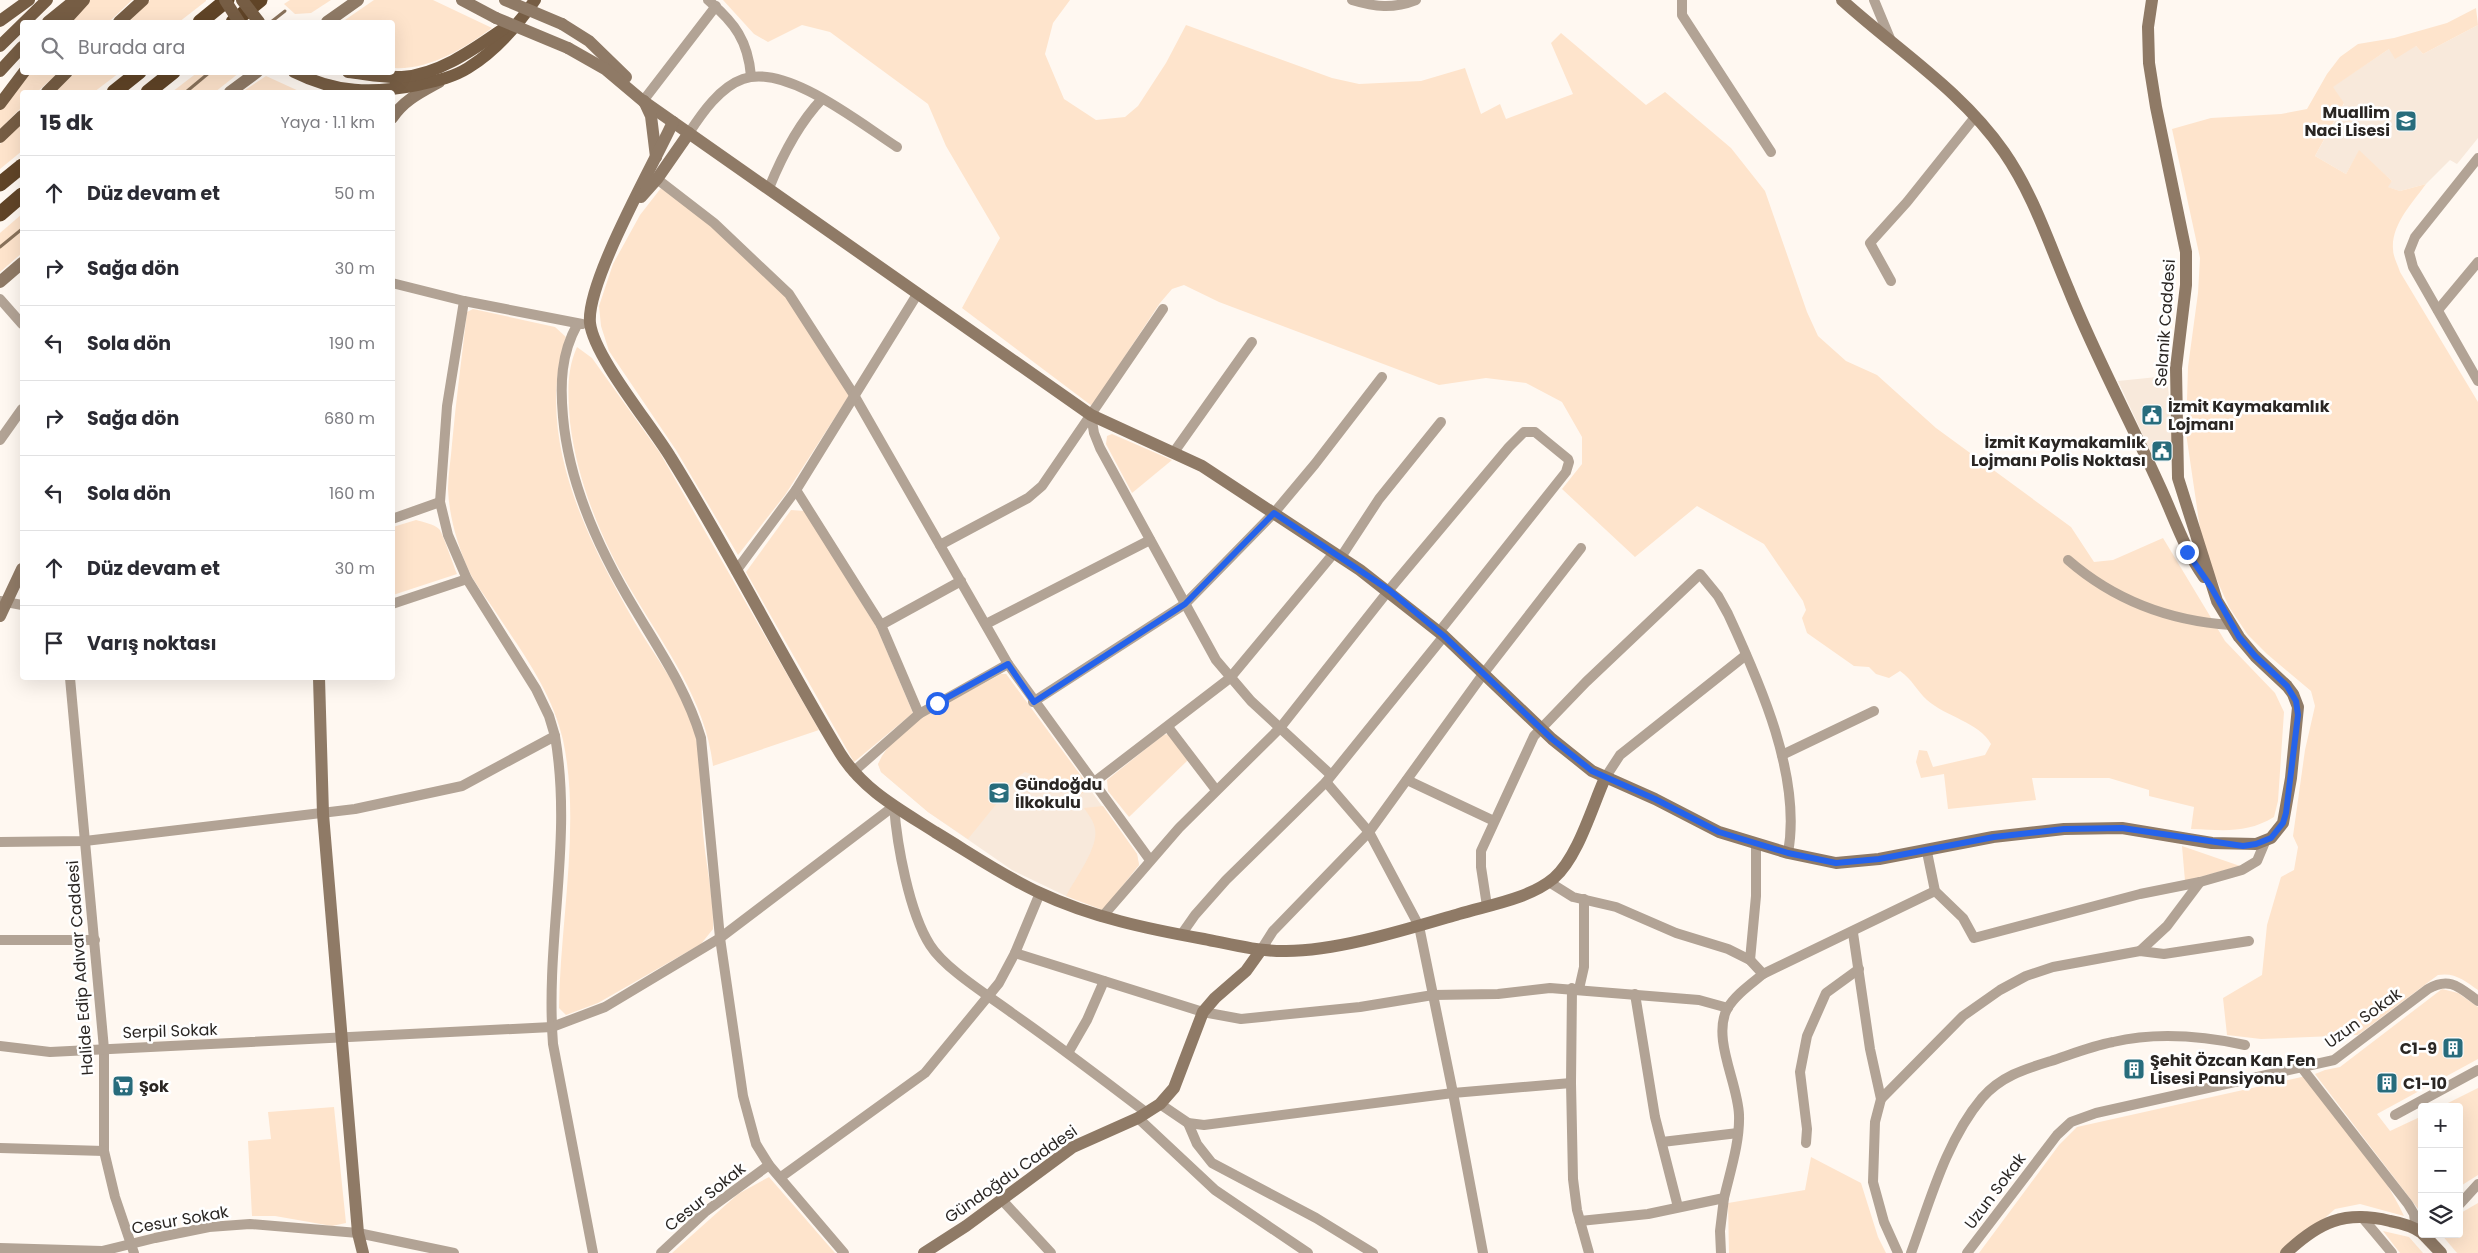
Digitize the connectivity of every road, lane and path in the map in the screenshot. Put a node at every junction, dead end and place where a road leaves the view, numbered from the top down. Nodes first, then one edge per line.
1 (29, 0) edge
2 (48, 0) edge
3 (75, 0) edge
4 (84, 0) edge
5 (143, 0) edge
6 (226, 0) edge
7 (242, 0) edge
8 (260, 0) edge
9 (358, 0) edge
10 (455, 0) edge
11 (462, 0) edge
12 (505, 0) edge
13 (535, 0) edge
14 (1352, 0) edge
15 (1416, 0) edge
16 (1682, 0) edge
17 (1842, 0) edge
18 (1874, 0) edge
19 (2149, 1) edge
20 (712, 3) edge
21 (476, 8) junction
22 (528, 11) junction
23 (26, 20) edge
24 (50, 20) edge
25 (66, 20) edge
26 (122, 20) edge
27 (202, 20) edge
28 (235, 20) edge
29 (238, 20) edge
30 (257, 20) edge
31 (331, 20) edge
32 (0, 21) edge
33 (20, 25) edge
34 (1891, 42) junction
35 (0, 46) edge
36 (20, 49) edge
37 (0, 71) edge
38 (22, 75) edge
39 (64, 75) edge
40 (135, 75) edge
41 (168, 75) edge
42 (253, 75) edge
43 (301, 75) edge
44 (382, 75) edge
45 (751, 76) junction
46 (445, 79) junction
47 (49, 90) edge
48 (116, 90) edge
49 (150, 90) edge
50 (233, 90) edge
51 (336, 90) edge
52 (391, 90) edge
53 (822, 99) junction
54 (643, 100) junction
55 (0, 104) edge
56 (395, 114) edge
57 (1976, 117) junction
58 (20, 118) edge
59 (673, 122) junction
60 (689, 133) junction
61 (0, 137) edge
62 (897, 147) dead end
63 (1771, 152) dead end
64 (2478, 158) edge
65 (656, 159) junction
66 (20, 168) edge
67 (2474, 169) edge
68 (657, 179) junction
69 (0, 184) edge
70 (769, 188) junction
71 (20, 197) edge
72 (632, 208) junction
73 (0, 214) edge
74 (2478, 262) edge
75 (20, 265) edge
76 (1891, 281) dead end
77 (0, 282) edge
78 (395, 284) edge
79 (918, 293) junction
80 (0, 299) edge
81 (464, 301) junction
82 (1163, 309) dead end
83 (2438, 310) junction
84 (20, 322) edge
85 (590, 324) junction
86 (577, 325) junction
87 (1252, 342) dead end
88 (1382, 377) dead end
89 (2478, 381) edge
90 (854, 395) junction
91 (20, 412) edge
92 (1091, 416) junction
93 (1441, 422) dead end
94 (0, 440) edge
95 (1174, 452) junction
96 (796, 490) junction
97 (440, 502) junction
98 (1274, 513) junction
99 (395, 518) edge
100 (1150, 540) junction
101 (940, 545) junction
102 (1581, 548) dead end
103 (1338, 555) junction
104 (2068, 560) dead end
105 (736, 571) junction
106 (20, 573) edge
107 (467, 579) junction
108 (961, 581) junction
109 (2211, 587) junction
110 (1389, 590) junction
111 (3, 602) edge
112 (395, 603) edge
113 (1185, 604) junction
114 (20, 605) edge
115 (0, 616) edge
116 (881, 624) junction
117 (986, 624) junction
118 (2231, 625) junction
119 (1442, 634) junction
120 (1746, 655) junction
121 (1008, 664) junction
122 (1484, 673) junction
123 (1230, 678) junction
124 (70, 680) edge
125 (319, 680) edge
126 (1034, 702) junction
127 (1874, 711) dead end
128 (919, 714) junction
129 (1168, 727) junction
130 (1280, 728) junction
131 (1541, 728) junction
132 (555, 736) junction
133 (1782, 756) junction
134 (853, 772) junction
135 (1605, 778) junction
136 (1328, 779) junction
137 (1407, 780) junction
138 (1093, 783) junction
139 (1216, 790) junction
140 (894, 806) junction
141 (323, 814) junction
142 (1494, 821) junction
143 (1369, 832) junction
144 (85, 841) junction
145 (0, 842) edge
146 (2265, 842) junction
147 (1756, 844) junction
148 (1926, 852) junction
149 (1788, 853) junction
150 (1150, 860) junction
151 (1548, 882) junction
152 (2200, 882) junction
153 (1935, 891) junction
154 (1040, 893) junction
155 (1584, 899) junction
156 (1487, 906) junction
157 (1102, 917) junction
158 (1419, 926) junction
159 (1853, 933) junction
160 (1181, 935) junction
161 (720, 938) junction
162 (0, 940) edge
163 (95, 940) junction
164 (2249, 941) dead end
165 (1261, 950) junction
166 (2140, 951) junction
167 (1015, 953) junction
168 (1750, 960) junction
169 (1859, 969) junction
170 (1763, 974) junction
171 (1104, 981) junction
172 (1576, 988) junction
173 (1635, 994) junction
174 (1433, 996) junction
175 (990, 997) junction
176 (2478, 1001) edge
177 (1728, 1008) junction
178 (1203, 1012) junction
179 (552, 1027) junction
180 (342, 1039) junction
181 (2245, 1045) dead end
182 (0, 1046) edge
183 (104, 1049) junction
184 (1068, 1053) junction
185 (2302, 1068) junction
186 (2478, 1070) edge
187 (1571, 1083) junction
188 (1453, 1093) junction
189 (1881, 1099) junction
190 (1160, 1104) junction
191 (2395, 1115) dead end
192 (1142, 1116) junction
193 (1188, 1123) junction
194 (1738, 1133) junction
195 (1662, 1142) junction
196 (1806, 1143) dead end
197 (0, 1148) edge
198 (104, 1151) junction
199 (769, 1165) junction
200 (781, 1177) junction
201 (2478, 1184) edge
202 (1724, 1198) junction
203 (1002, 1200) junction
204 (2463, 1201) edge
205 (1678, 1207) junction
206 (2361, 1216) junction
207 (1580, 1221) junction
208 (2418, 1226) edge
209 (2418, 1232) edge
210 (358, 1233) junction
211 (2427, 1238) edge
212 (0, 1248) edge
213 (133, 1248) edge
214 (363, 1253) edge
215 (454, 1253) edge
216 (593, 1253) edge
217 (661, 1253) edge
218 (844, 1253) edge
219 (924, 1253) edge
220 (1051, 1253) edge
221 (1308, 1253) edge
222 (1373, 1253) edge
223 (1483, 1253) edge
224 (1589, 1253) edge
225 (1721, 1253) edge
226 (1898, 1253) edge
227 (1911, 1253) edge
228 (1967, 1253) edge
229 (2286, 1253) edge
230 (2392, 1253) edge
231 (2441, 1253) edge

1 - 32 main road
2 - 23 main road
3 - 24 main road
4 - 25 main road
5 - 26 main road
6 - 27 highway
6 - 29 main road, bridge
7 - 30 main road, bridge
8 - 28 highway
9 - 31 street
10 - 21 street
11 - 21 street
12 - 54 street, bridge
13 - 22 main road
14 - 15 street
16 - 63 street
17 - 34 street
18 - 34 street
19 - 109 street, Selanik Caddesi
20 - 45 street
20 - 54 street
21 - 54 street, bridge
22 - 44 main road
22 - 46 main road
33 - 35 main road
34 - 57 street
36 - 37 main road
38 - 55 main road
39 - 47 main road
40 - 48 highway
41 - 49 highway
42 - 50 street
43 - 51 main road
45 - 53 street
45 - 60 street
46 - 52 main road
46 - 56 street
53 - 62 street
53 - 70 street
54 - 59 street
54 - 65 street
57 - 76 street
57 - 109 street
58 - 61 main road
59 - 60 street
59 - 65 street
60 - 68 street
60 - 70 street
64 - 67 street
65 - 72 street
66 - 69 highway
67 - 83 street
68 - 72 street
68 - 90 street
70 - 79 street
71 - 73 highway
72 - 85 street
74 - 83 street
75 - 77 street
78 - 81 street
79 - 90 street
79 - 92 street
80 - 84 street
81 - 86 street
81 - 97 street
82 - 92 street
83 - 89 street
85 - 86 street
85 - 105 street
86 - 161 street
87 - 95 street
88 - 98 street
90 - 96 street
90 - 101 street
91 - 94 street
92 - 95 street
92 - 100 street
92 - 101 street
93 - 103 street
95 - 98 street
96 - 105 street
96 - 116 street
97 - 99 street
97 - 107 street
98 - 103 street
98 - 113 street
100 - 113 street
100 - 117 street
101 - 108 street
102 - 122 street
103 - 110 street
103 - 123 street
104 - 118 street
105 - 134 street
106 - 111 street
107 - 112 street
107 - 132 street
108 - 116 street
108 - 117 street
109 - 118 street
110 - 119 street
110 - 119 street
110 - 130 street
111 - 114 street
111 - 115 street
113 - 123 street
113 - 126 street
116 - 128 street
117 - 121 street
118 - 146 street
119 - 122 street
119 - 136 street
120 - 131 street
120 - 133 street
120 - 135 street
121 - 126 street
121 - 128 street
122 - 131 street
122 - 137 street
123 - 129 street
123 - 130 street
124 - 144 street, Halide Edip Adıvar Caddesi
125 - 141 street
126 - 138 street
127 - 133 street
128 - 134 street
129 - 138 street
129 - 139 street
130 - 136 street
130 - 139 street
131 - 135 street
131 - 142 street
132 - 141 street
132 - 179 street
133 - 149 street
134 - 140 street
135 - 147 street
135 - 151 street
136 - 143 street
136 - 160 street
137 - 142 street
137 - 143 street
138 - 150 street
139 - 150 street
140 - 154 street
140 - 161 street, Serpil Sokak
140 - 175 street
141 - 144 street
141 - 180 street
142 - 156 street
143 - 158 street
143 - 165 street
144 - 145 street
144 - 163 street, Halide Edip Adıvar Caddesi
146 - 148 street
146 - 152 street
147 - 149 street
147 - 168 street
148 - 149 street
148 - 153 street
150 - 157 street
151 - 155 street
151 - 156 street
152 - 153 street
152 - 166 street
153 - 159 street
154 - 157 street
154 - 167 street
155 - 168 street
155 - 172 street
156 - 158 street
157 - 160 street
158 - 165 street
158 - 174 street
159 - 169 street
159 - 170 street
160 - 165 street
161 - 179 street, Serpil Sokak
161 - 199 street
162 - 163 street
163 - 183 street, Halide Edip Adıvar Caddesi
164 - 166 street
165 - 178 street
166 - 189 street
167 - 171 street
167 - 175 street
168 - 170 street
169 - 189 street
169 - 196 street
170 - 177 street
171 - 178 street
171 - 184 street
172 - 173 street
172 - 174 street
172 - 187 street
173 - 177 street
173 - 195 street
174 - 178 street
174 - 188 street
175 - 184 street
175 - 200 street
176 - 185 street, Uzun Sokak
177 - 194 street
178 - 190 street, Gündoğdu Caddesi
179 - 180 street, Serpil Sokak
179 - 216 street
180 - 183 street, Serpil Sokak
180 - 210 street
181 - 227 street
182 - 183 street, Serpil Sokak
183 - 198 street, Halide Edip Adıvar Caddesi
184 - 192 street
185 - 208 street
185 - 228 street, Uzun Sokak
186 - 191 street
187 - 188 street
187 - 207 street
188 - 193 street
188 - 223 street
189 - 226 street
190 - 192 street, Gündoğdu Caddesi
190 - 193 street
192 - 203 street, Gündoğdu Caddesi
192 - 221 street
193 - 222 street
194 - 195 street
194 - 202 street
195 - 205 street
197 - 198 street
198 - 213 street, Halide Edip Adıvar Caddesi
199 - 200 street
199 - 217 street, Cesur Sokak
200 - 218 street
201 - 204 street
202 - 205 street
202 - 225 street
203 - 219 street, Gündoğdu Caddesi
203 - 220 street
205 - 207 street
206 - 209 street
206 - 229 street
206 - 230 street
207 - 224 street
210 - 213 street, Cesur Sokak
210 - 214 street
210 - 215 street, Cesur Sokak
211 - 231 street
212 - 213 street, Cesur Sokak

